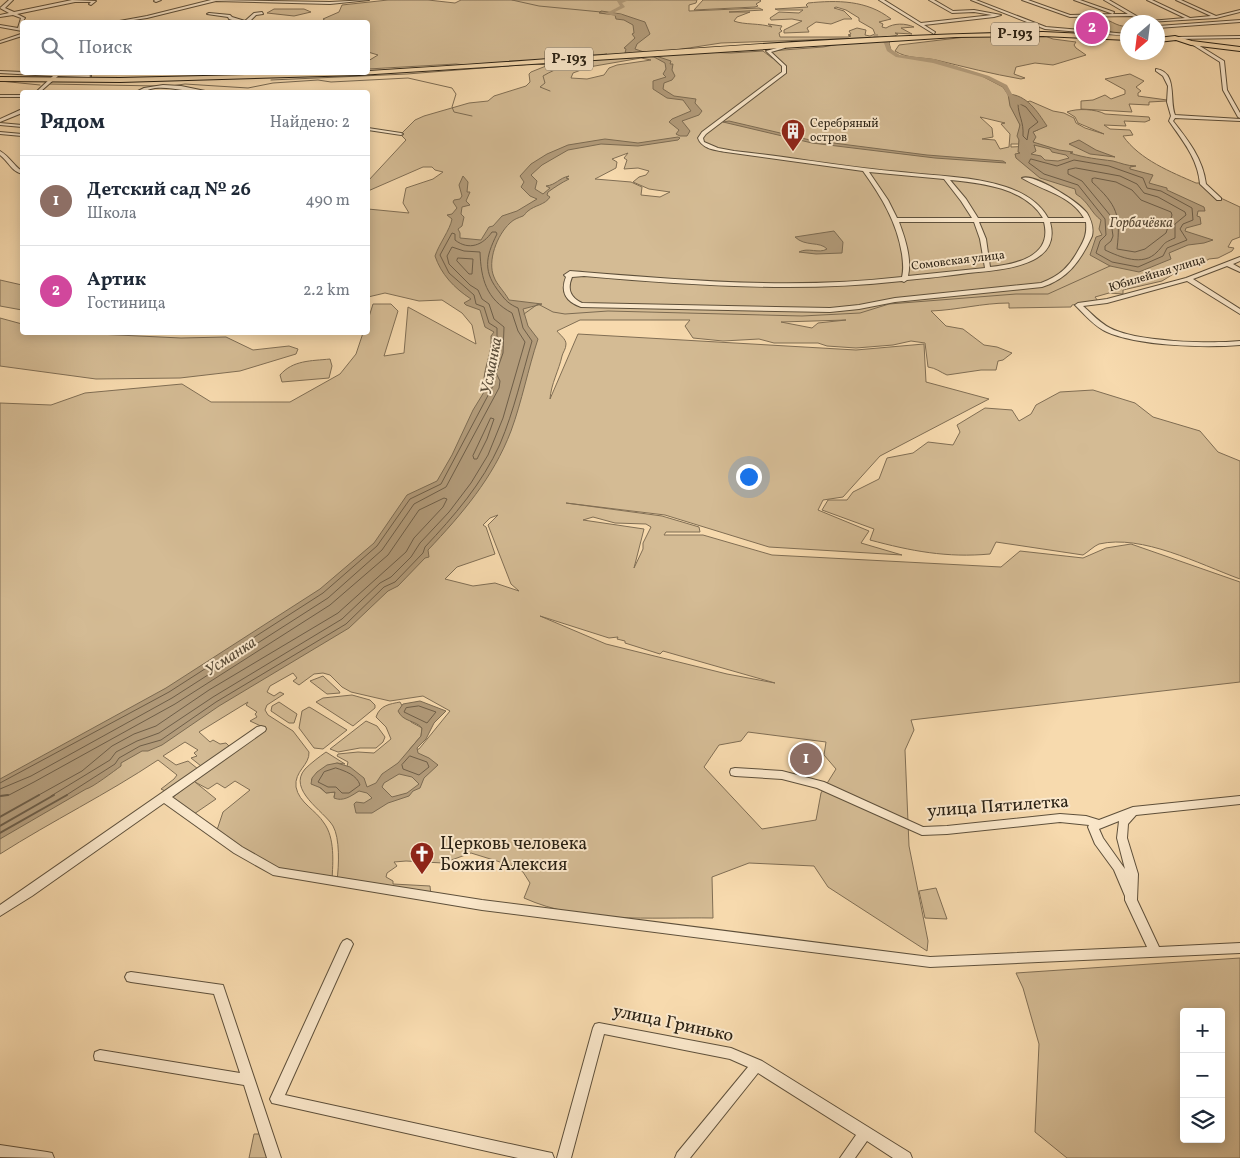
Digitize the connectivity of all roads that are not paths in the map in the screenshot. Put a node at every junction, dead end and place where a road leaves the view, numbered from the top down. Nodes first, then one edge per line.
1 (11, 0) edge
2 (77, 0) edge
3 (216, 0) edge
4 (367, 0) edge
5 (881, 0) edge
6 (931, 0) edge
7 (973, 0) edge
8 (1024, 0) edge
9 (1076, 0) edge
10 (1106, 0) edge
11 (1149, 0) edge
12 (1178, 0) edge
13 (926, 3) dead end
14 (91, 4) dead end
15 (1240, 11) edge
16 (952, 12) junction
17 (16, 13) junction
18 (262, 13) dead end
19 (209, 14) dead end
20 (1004, 15) junction
21 (1011, 15) junction
22 (1131, 15) edge
23 (0, 16) edge
24 (1120, 16) joint
25 (1216, 17) junction
26 (1191, 19) junction
27 (24, 20) edge
28 (128, 20) edge
29 (240, 20) edge
30 (248, 20) edge
31 (1165, 21) edge
32 (1240, 22) edge
33 (922, 25) junction
34 (0, 26) edge
35 (1165, 28) edge
36 (20, 31) edge
37 (0, 32) edge
38 (20, 32) edge
39 (20, 33) edge
40 (934, 33) dead end
41 (1165, 33) edge
42 (1120, 36) edge
43 (1120, 37) edge
44 (1240, 37) edge
45 (906, 38) joint
46 (1165, 39) edge
47 (1165, 39) edge
48 (1175, 39) junction
49 (864, 40) joint
50 (0, 42) edge
51 (805, 44) junction
52 (1194, 44) junction
53 (709, 50) junction
54 (1240, 50) edge
55 (774, 58) junction
56 (1158, 70) dead end
57 (370, 71) edge
58 (0, 72) edge
59 (20, 72) edge
60 (55, 75) edge
61 (78, 75) edge
62 (315, 75) edge
63 (89, 76) dead end
64 (0, 78) edge
65 (50, 80) junction
66 (40, 90) edge
67 (142, 90) edge
68 (197, 90) edge
69 (0, 96) edge
70 (20, 96) edge
71 (1233, 105) junction
72 (1240, 105) edge
73 (20, 111) edge
74 (1173, 116) junction
75 (1240, 119) edge
76 (0, 122) edge
77 (20, 126) edge
78 (370, 129) edge
79 (0, 133) edge
80 (400, 134) dead end
81 (20, 135) edge
82 (0, 153) edge
83 (864, 170) junction
84 (20, 172) edge
85 (1025, 178) dead end
86 (947, 179) junction
87 (1219, 199) dead end
88 (897, 220) junction
89 (976, 220) junction
90 (1046, 220) junction
91 (1088, 220) junction
92 (1240, 259) edge
93 (1228, 264) junction
94 (988, 269) junction
95 (1240, 270) edge
96 (1188, 279) junction
97 (904, 280) junction
98 (1240, 312) edge
99 (1236, 344) edge
100 (1240, 350) edge
101 (262, 728) dead end
102 (735, 772) dead end
103 (164, 797) junction
104 (1240, 800) edge
105 (1133, 811) junction
106 (1099, 824) junction
107 (1130, 898) junction
108 (0, 910) edge
109 (347, 944) dead end
110 (1240, 948) edge
111 (1155, 952) junction
112 (131, 977) dead end
113 (100, 1056) dead end
114 (757, 1065) junction
115 (248, 1080) junction
116 (277, 1099) joint
117 (865, 1134) junction
118 (0, 1151) edge
119 (46, 1158) edge
120 (274, 1158) edge
121 (547, 1158) edge
122 (564, 1158) edge
123 (682, 1158) edge
124 (847, 1158) edge
125 (905, 1158) edge

1 - 17 street
2 - 14 street
2 - 17 street
3 - 4 street
3 - 28 street
5 - 33 street
6 - 16 street
7 - 21 street
8 - 24 street
9 - 24 street
10 - 22 street
11 - 26 street
12 - 25 street
13 - 16 street
15 - 25 street
16 - 20 street
17 - 23 street
17 - 27 street
18 - 30 street
19 - 29 street
20 - 21 street
20 - 33 street
21 - 42 street
25 - 26 street
26 - 31 street
32 - 35 street
33 - 40 street
34 - 36 street
37 - 38 street
39 - 50 street
41 - 48 street
43 - 45 highway, Р-193
44 - 48 street
45 - 49 highway, Р-193
46 - 48 highway
47 - 48 street
48 - 52 highway
48 - 54 highway
49 - 51 highway, Р-193
51 - 53 highway, Р-193
51 - 55 street
52 - 54 highway
52 - 71 street
53 - 55 street
53 - 57 highway, Р-193
55 - 83 street
56 - 74 street
58 - 59 street
60 - 65 street
61 - 63 street
62 - 65 highway, Р-193
64 - 65 highway, Р-193
65 - 66 street
67 - 68 street
69 - 70 street
71 - 72 street
71 - 75 street
73 - 76 street
74 - 75 street
74 - 87 street
76 - 77 street
78 - 80 street
79 - 81 street
82 - 84 street
83 - 86 street
83 - 88 street
85 - 91 street
86 - 89 street
86 - 90 street
88 - 89 street
88 - 97 street
89 - 90 street
89 - 94 street
90 - 91 street
90 - 94 street, Сомовская улица
91 - 97 street, Сомовская улица
92 - 93 street, Юбилейная улица
93 - 95 street
93 - 96 street, Юбилейная улица
94 - 97 street, Сомовская улица
96 - 98 street
96 - 99 street, Юбилейная улица
99 - 100 street
101 - 103 street
102 - 106 street, улица Пятилетка
103 - 108 street
103 - 111 street
104 - 105 street
105 - 106 street
105 - 107 street
106 - 107 street
107 - 111 street
109 - 116 street
110 - 111 street
112 - 115 street
113 - 115 street
114 - 117 street, улица Гринько
114 - 122 street, улица Гринько
114 - 123 street
115 - 120 street
116 - 121 street
117 - 124 street
117 - 125 street, улица Гринько
118 - 119 street

